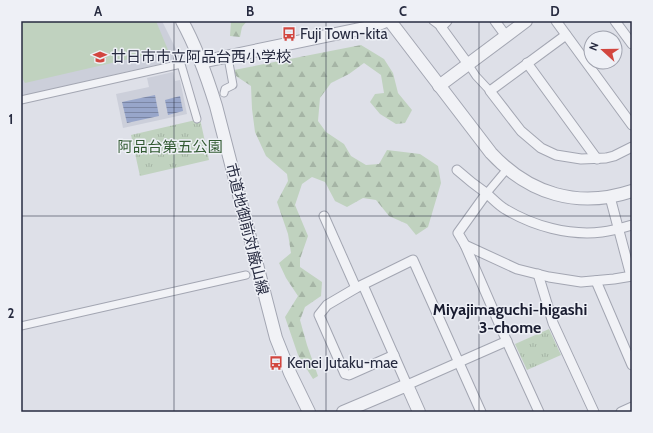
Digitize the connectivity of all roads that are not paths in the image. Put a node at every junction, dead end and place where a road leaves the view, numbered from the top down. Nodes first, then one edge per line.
1 (182, 21) edge
2 (386, 21) edge
3 (390, 21) edge
4 (433, 21) edge
5 (495, 21) edge
6 (526, 21) edge
7 (556, 21) edge
8 (615, 21) edge
9 (444, 24) edge
10 (566, 35) junction
11 (506, 36) junction
12 (632, 44) edge
13 (201, 62) junction
14 (229, 63) dead end
15 (527, 63) junction
16 (468, 64) junction
17 (439, 86) junction
18 (490, 91) junction
19 (224, 92) dead end
20 (21, 100) edge
21 (197, 120) dead end
22 (632, 125) edge
23 (632, 147) edge
24 (598, 159) junction
25 (506, 169) junction
26 (457, 170) dead end
27 (632, 191) edge
28 (486, 194) junction
29 (610, 197) junction
30 (324, 216) dead end
31 (632, 225) edge
32 (619, 229) junction
33 (465, 245) junction
34 (538, 274) junction
35 (246, 275) dead end
36 (632, 276) edge
37 (596, 281) junction
38 (360, 287) junction
39 (21, 326) edge
40 (507, 342) junction
41 (394, 355) junction
42 (459, 363) junction
43 (632, 365) edge
44 (407, 384) junction
45 (632, 407) edge
46 (309, 412) edge
47 (343, 412) edge
48 (419, 412) edge
49 (481, 412) edge
50 (539, 412) edge
51 (594, 412) edge
52 (621, 412) edge

1 - 13 street, 市道地御前対厳山線
2 - 13 street
3 - 17 street
4 - 9 street
5 - 11 street
6 - 11 street
7 - 10 street
8 - 12 street
9 - 16 street
10 - 15 street
10 - 22 street
11 - 16 street
13 - 46 street, 市道地御前対厳山線
14 - 19 street
15 - 18 street
15 - 24 street
16 - 17 street
16 - 18 street
17 - 25 street
18 - 24 street
20 - 21 street
23 - 24 street
25 - 28 street
25 - 29 street
26 - 28 street
27 - 29 street
28 - 32 street
28 - 33 street
29 - 32 street
30 - 38 street
31 - 32 street
32 - 36 street
33 - 34 street
33 - 40 street
34 - 37 street
34 - 51 street
35 - 39 street
36 - 37 street
37 - 43 street
38 - 41 street
38 - 41 street
38 - 42 street
40 - 42 street
40 - 50 street
41 - 44 street
42 - 44 street
42 - 49 street
44 - 47 street
44 - 48 street
45 - 52 street

